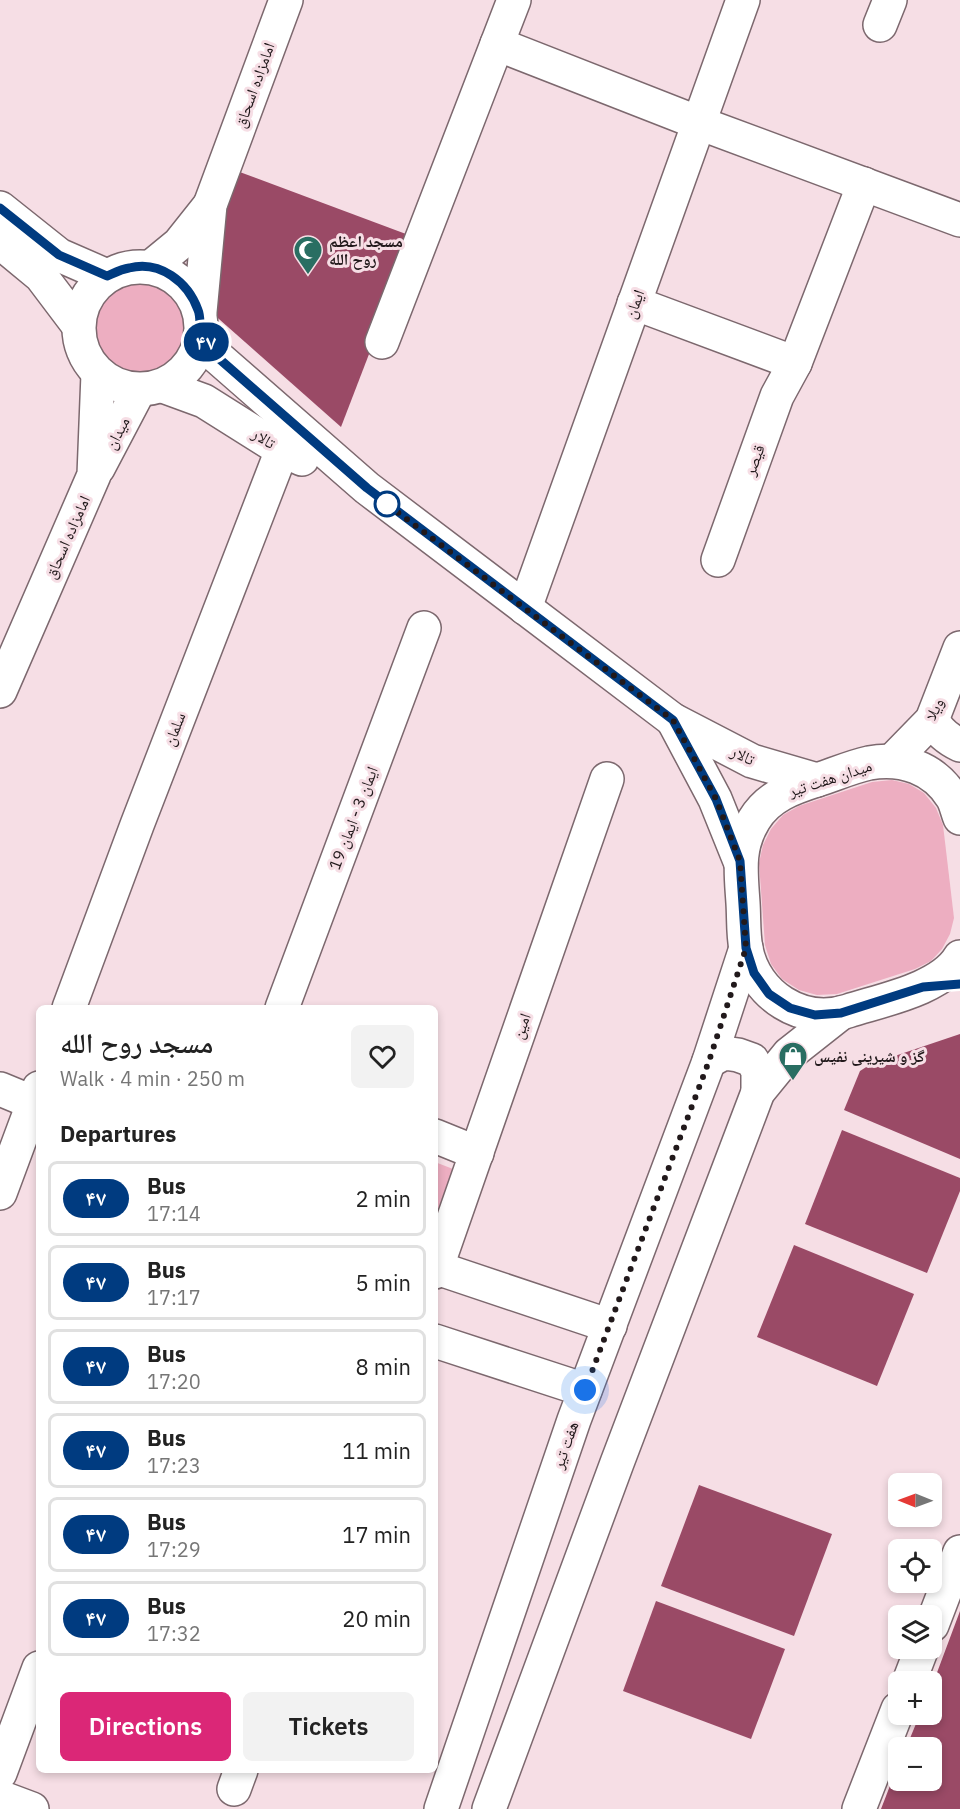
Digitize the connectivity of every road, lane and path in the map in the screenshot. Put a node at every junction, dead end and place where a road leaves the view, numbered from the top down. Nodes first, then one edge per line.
1 (286, 0) edge
2 (514, 0) edge
3 (743, 0) edge
4 (497, 44) junction
5 (699, 123) junction
6 (864, 184) junction
7 (210, 205) junction
8 (0, 208) edge
9 (960, 220) edge
10 (0, 242) edge
11 (151, 267) junction
12 (107, 276) junction
13 (634, 303) junction
14 (200, 324) junction
15 (78, 325) junction
16 (382, 342) dead end
17 (795, 363) junction
18 (98, 374) junction
19 (151, 388) junction
20 (282, 450) junction
21 (94, 475) junction
22 (367, 488) junction
23 (718, 560) dead end
24 (525, 608) junction
25 (424, 628) dead end
26 (960, 648) edge
27 (0, 691) edge
28 (673, 720) junction
29 (932, 720) junction
30 (960, 745) edge
31 (892, 761) junction
32 (607, 779) dead end
33 (817, 780) junction
34 (960, 818) edge
35 (740, 861) junction
36 (746, 948) junction
37 (960, 957) edge
38 (960, 984) edge
39 (923, 987) junction
40 (70, 1005) edge
41 (283, 1005) edge
42 (841, 1013) junction
43 (709, 1061) junction
44 (0, 1089) edge
45 (758, 1092) junction
46 (36, 1095) edge
47 (438, 1137) edge
48 (477, 1153) junction
49 (0, 1193) edge
50 (438, 1264) edge
51 (438, 1271) edge
52 (609, 1326) junction
53 (438, 1342) edge
54 (585, 1390) junction
55 (960, 1552) edge
56 (940, 1605) edge
57 (36, 1676) edge
58 (892, 1725) edge
59 (0, 1773) edge
60 (0, 1797) edge
61 (32, 1809) edge
62 (441, 1809) edge
63 (489, 1809) edge
64 (859, 1809) edge

1 - 7 street, امامزاده اسحاق
2 - 4 street
3 - 5 street, ایمان
4 - 5 street
4 - 16 street
5 - 6 street
5 - 13 street, ایمان
6 - 9 street
6 - 17 street, قیصر
7 - 11 street
7 - 14 street, امامزاده اسحاق
8 - 12 street
10 - 15 street
11 - 12 street
11 - 14 street
12 - 15 street
13 - 17 street
13 - 24 street, ایمان
14 - 19 street, میدان
14 - 22 street, تالار
15 - 18 street
17 - 23 street, قیصر
18 - 19 street
18 - 21 street, امامزاده اسحاق
19 - 20 street, تالار
19 - 21 street, میدان
20 - 22 street, تالار
20 - 40 street, سلمان
21 - 27 street, امامزاده اسحاق
22 - 24 street, تالار
24 - 28 street, تالار
25 - 41 street, ایمان 3 - ایمان 19
26 - 29 street, ویلا
28 - 33 street, تالار
28 - 35 street, تالار
29 - 30 street
29 - 31 street, ویلا
31 - 33 street, میدان هفت تیر
31 - 34 street, میدان هفت تیر
32 - 48 street, امین
33 - 35 street, میدان هفت تیر
35 - 36 street, میدان هفت تیر
36 - 42 street, میدان هفت تیر
36 - 43 street, هفت تیر
37 - 39 street, میدان هفت تیر
38 - 39 street
39 - 42 street, میدان هفت تیر
42 - 45 street
43 - 45 street
43 - 52 street, هفت تیر
44 - 46 street
45 - 63 street
46 - 49 street
47 - 48 street
48 - 50 street, امین
51 - 52 street
52 - 54 street, هفت تیر
53 - 54 street
54 - 62 street, هفت تیر
55 - 56 street
57 - 59 street
58 - 64 street
60 - 61 street

